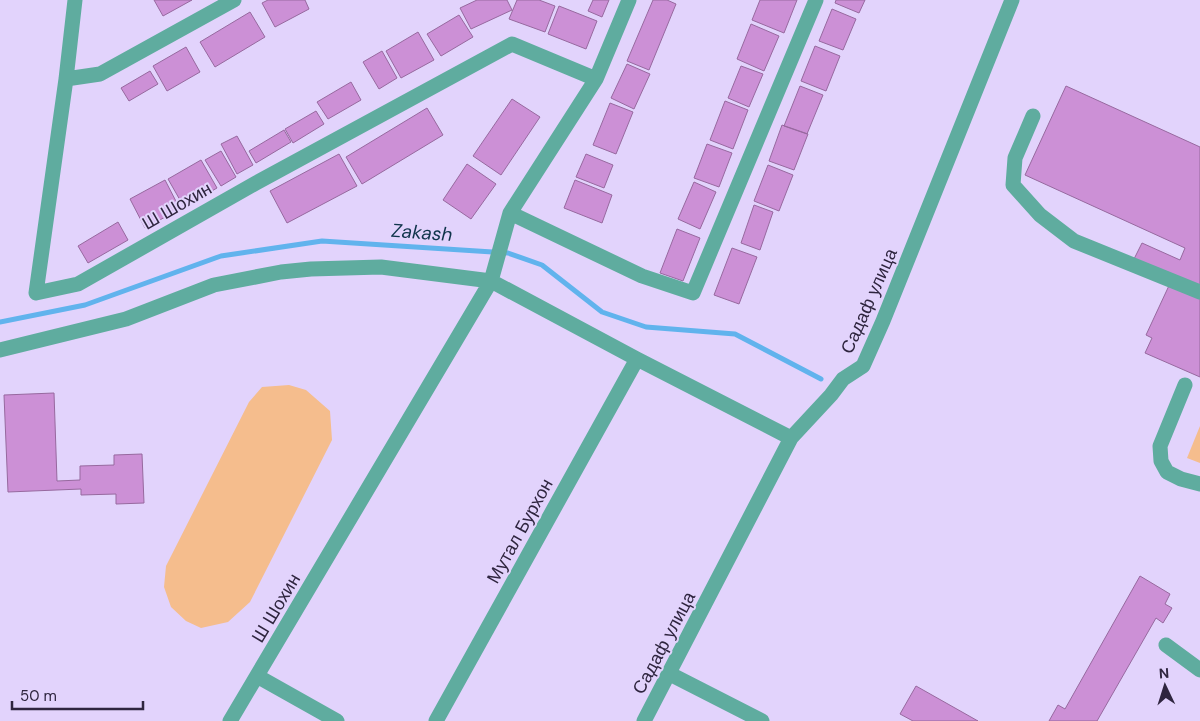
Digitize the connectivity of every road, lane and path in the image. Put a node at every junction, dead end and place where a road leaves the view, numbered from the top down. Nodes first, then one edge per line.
1 (75, 0) edge
2 (234, 0) edge
3 (629, 0) edge
4 (816, 0) edge
5 (1012, 0) edge
6 (66, 79) junction
7 (596, 79) junction
8 (1033, 116) dead end
9 (510, 213) junction
10 (491, 281) junction
11 (1200, 292) edge
12 (0, 350) edge
13 (637, 359) junction
14 (1184, 385) dead end
15 (791, 438) junction
16 (1200, 484) edge
17 (1166, 645) dead end
18 (1200, 670) edge
19 (670, 674) junction
20 (257, 676) junction
21 (230, 721) edge
22 (337, 721) edge
23 (436, 721) edge
24 (644, 721) edge
25 (762, 721) edge

1 - 6 street, Ш Шохин
2 - 6 street
3 - 7 street
4 - 9 street
5 - 15 street, Садаф улица
6 - 7 street, Ш Шохин
7 - 9 street
8 - 11 street
9 - 10 street, Ш Шохин
10 - 12 street
10 - 13 street
10 - 20 street, Ш Шохин
13 - 15 street
13 - 23 street, Мутал Бурхон
14 - 16 street
15 - 19 street, Садаф улица
17 - 18 street
19 - 24 street, Садаф улица
19 - 25 street
20 - 21 street, Ш Шохин
20 - 22 street

